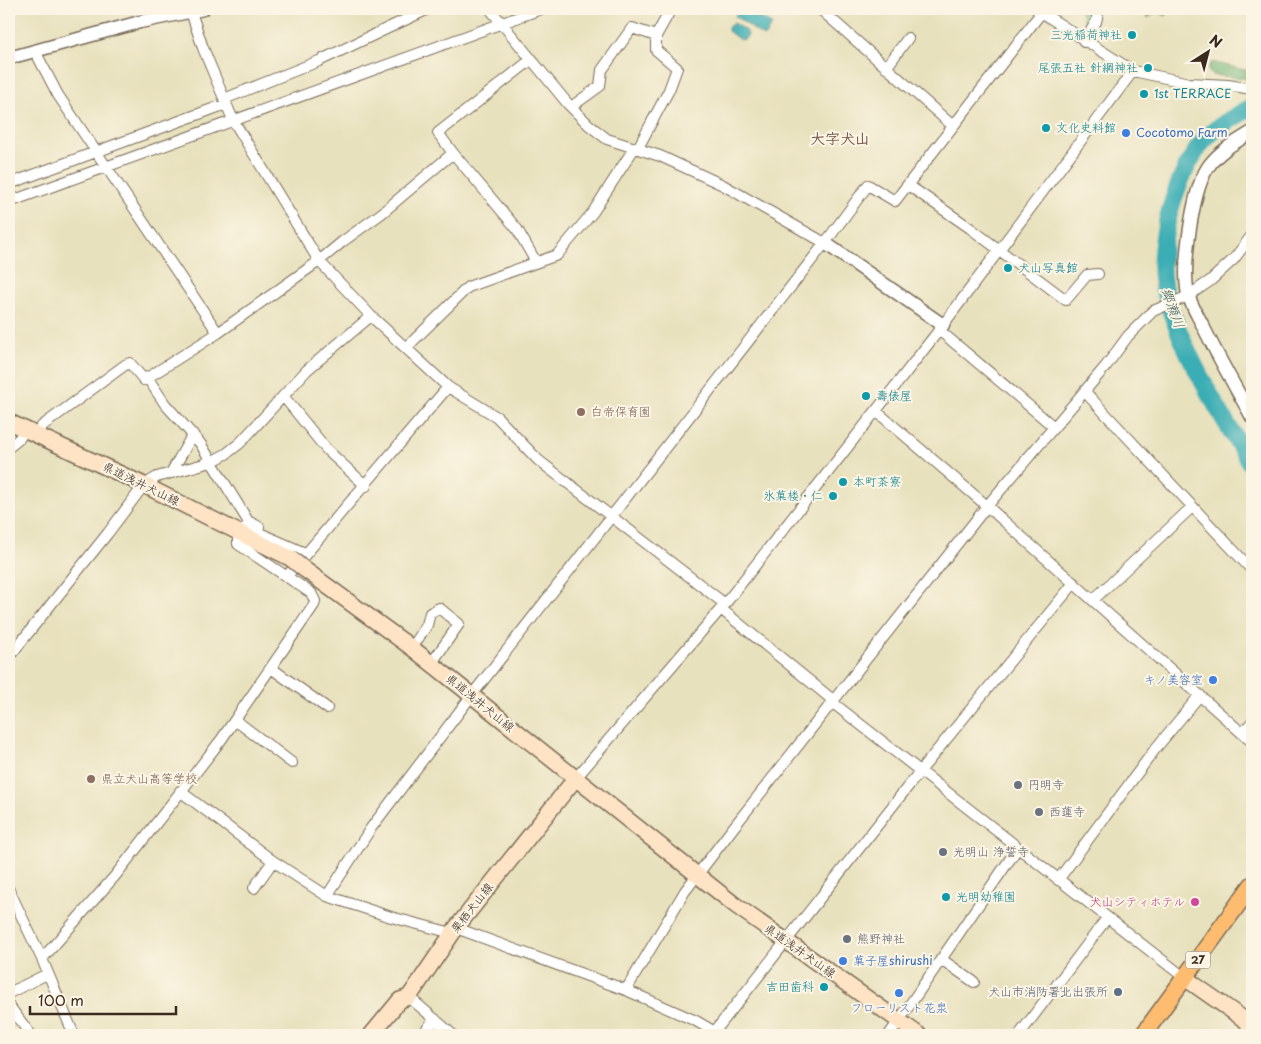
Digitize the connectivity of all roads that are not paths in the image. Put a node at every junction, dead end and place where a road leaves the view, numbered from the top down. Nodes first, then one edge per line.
1 (428, 9) edge
2 (490, 9) edge
3 (541, 9) edge
4 (671, 9) edge
5 (1099, 9) edge
6 (197, 10) edge
7 (825, 10) edge
8 (1038, 11) edge
9 (502, 22) junction
10 (656, 36) junction
11 (908, 38) dead end
12 (1084, 42) junction
13 (35, 51) junction
14 (9, 58) edge
15 (532, 59) junction
16 (886, 68) junction
17 (1133, 71) junction
18 (1252, 89) edge
19 (225, 102) junction
20 (571, 107) junction
21 (233, 120) junction
22 (954, 126) junction
23 (1252, 132) edge
24 (636, 148) junction
25 (95, 152) junction
26 (453, 153) junction
27 (106, 167) junction
28 (9, 184) edge
29 (908, 185) junction
30 (9, 202) edge
31 (1252, 235) edge
32 (825, 243) junction
33 (1000, 250) junction
34 (319, 262) junction
35 (536, 262) junction
36 (1098, 274) dead end
37 (1185, 298) junction
38 (371, 316) junction
39 (941, 327) junction
40 (218, 333) junction
41 (406, 347) junction
42 (148, 377) junction
43 (448, 387) junction
44 (1084, 392) junction
45 (284, 397) junction
46 (876, 411) junction
47 (1252, 417) edge
48 (9, 422) edge
49 (1054, 427) junction
50 (30, 432) junction
51 (193, 434) junction
52 (9, 447) edge
53 (211, 462) junction
54 (171, 472) junction
55 (144, 486) junction
56 (366, 486) junction
57 (987, 506) junction
58 (1192, 507) junction
59 (612, 518) junction
60 (238, 532) junction
61 (271, 537) junction
62 (305, 553) junction
63 (1252, 570) edge
64 (287, 576) junction
65 (1074, 583) junction
66 (1093, 600) junction
67 (723, 607) junction
68 (412, 648) junction
69 (9, 656) edge
70 (430, 664) junction
71 (271, 668) junction
72 (472, 695) junction
73 (1200, 695) junction
74 (833, 702) junction
75 (327, 708) dead end
76 (235, 720) junction
77 (1252, 722) edge
78 (1243, 733) junction
79 (1252, 742) edge
80 (292, 763) dead end
81 (920, 772) junction
82 (575, 779) junction
83 (180, 791) junction
84 (1017, 849) junction
85 (273, 861) junction
86 (697, 876) junction
87 (1058, 880) junction
88 (1252, 885) edge
89 (254, 888) dead end
90 (9, 892) edge
91 (327, 896) junction
92 (1107, 918) junction
93 (454, 930) junction
94 (786, 941) junction
95 (42, 958) junction
96 (941, 959) junction
97 (47, 974) junction
98 (1185, 978) junction
99 (974, 982) dead end
100 (626, 990) junction
101 (9, 993) edge
102 (409, 996) junction
103 (9, 1006) edge
104 (435, 1020) junction
105 (898, 1020) junction
106 (1249, 1028) edge
107 (714, 1034) edge
108 (31, 1035) edge
109 (74, 1035) edge
110 (371, 1035) edge
111 (422, 1035) edge
112 (453, 1035) edge
113 (889, 1035) edge
114 (919, 1035) edge
115 (1020, 1035) edge
116 (1144, 1035) edge

1 - 19 street
2 - 9 street
3 - 9 street
4 - 10 street
5 - 12 street
6 - 13 street
6 - 19 street
7 - 16 street
8 - 12 street
8 - 22 street
9 - 15 street
9 - 21 street
10 - 20 street
10 - 24 street
11 - 16 street
12 - 17 street
13 - 14 street
13 - 25 street
15 - 20 street
15 - 26 street
16 - 22 street
17 - 18 street
17 - 33 street
19 - 21 street
19 - 25 street
20 - 24 street
21 - 27 street
21 - 34 street
22 - 29 street
23 - 37 street
24 - 32 street
24 - 35 street
25 - 27 street
25 - 28 street
26 - 34 street
26 - 35 street
27 - 30 street
27 - 40 street
29 - 32 street
29 - 33 street
31 - 37 street
32 - 39 street
32 - 59 street
33 - 36 street
33 - 39 street
34 - 38 street
34 - 40 street
35 - 41 street
37 - 44 street
37 - 47 street
38 - 41 street
38 - 45 street
39 - 46 street
39 - 49 street
40 - 42 street
41 - 43 street
42 - 50 street
42 - 51 street
43 - 56 street
43 - 59 street
44 - 49 street
44 - 58 street
45 - 53 street
45 - 56 street
46 - 57 street
46 - 67 street
48 - 50 main road, 県道浅井犬山線
49 - 57 street
50 - 52 street
50 - 55 main road, 県道浅井犬山線
51 - 53 street
51 - 54 street
53 - 54 street
53 - 61 street
54 - 55 street
55 - 60 main road, 県道浅井犬山線
55 - 69 street
56 - 62 street
57 - 65 street
57 - 74 street
58 - 63 street
58 - 66 street
59 - 67 street
59 - 72 street
60 - 61 street
60 - 64 street
60 - 68 main road, 県道浅井犬山線, bridge
61 - 62 street
62 - 64 street
64 - 71 street
65 - 66 street
65 - 81 street
66 - 73 street
67 - 74 street
67 - 82 street
68 - 70 main road, 県道浅井犬山線
68 - 70 street
70 - 72 main road, 県道浅井犬山線
71 - 75 street
71 - 76 street
72 - 82 main road, 県道浅井犬山線
72 - 91 street
73 - 78 street
73 - 87 street
74 - 81 street
74 - 86 street
76 - 80 street
76 - 83 street
77 - 78 street
78 - 79 street
81 - 84 street
81 - 94 street
82 - 86 main road, 県道浅井犬山線
82 - 93 main road, 栗栖犬山線
83 - 85 street
83 - 95 street
84 - 87 street
84 - 96 street
85 - 89 street
85 - 91 street
86 - 94 main road, 県道浅井犬山線
86 - 100 street
87 - 92 street
88 - 98 main road, 27
90 - 95 street
91 - 93 street
92 - 98 street
92 - 115 street
93 - 100 street
93 - 102 main road, 栗栖犬山線
94 - 105 main road, 県道浅井犬山線
94 - 107 street
95 - 97 street
96 - 99 street
96 - 105 street
97 - 101 street
97 - 109 street
98 - 106 main road
98 - 116 main road, 27
100 - 107 street
102 - 104 street
102 - 110 main road, 栗栖犬山線
103 - 108 street
104 - 111 street
104 - 112 street
105 - 113 street
105 - 114 main road, 県道浅井犬山線

